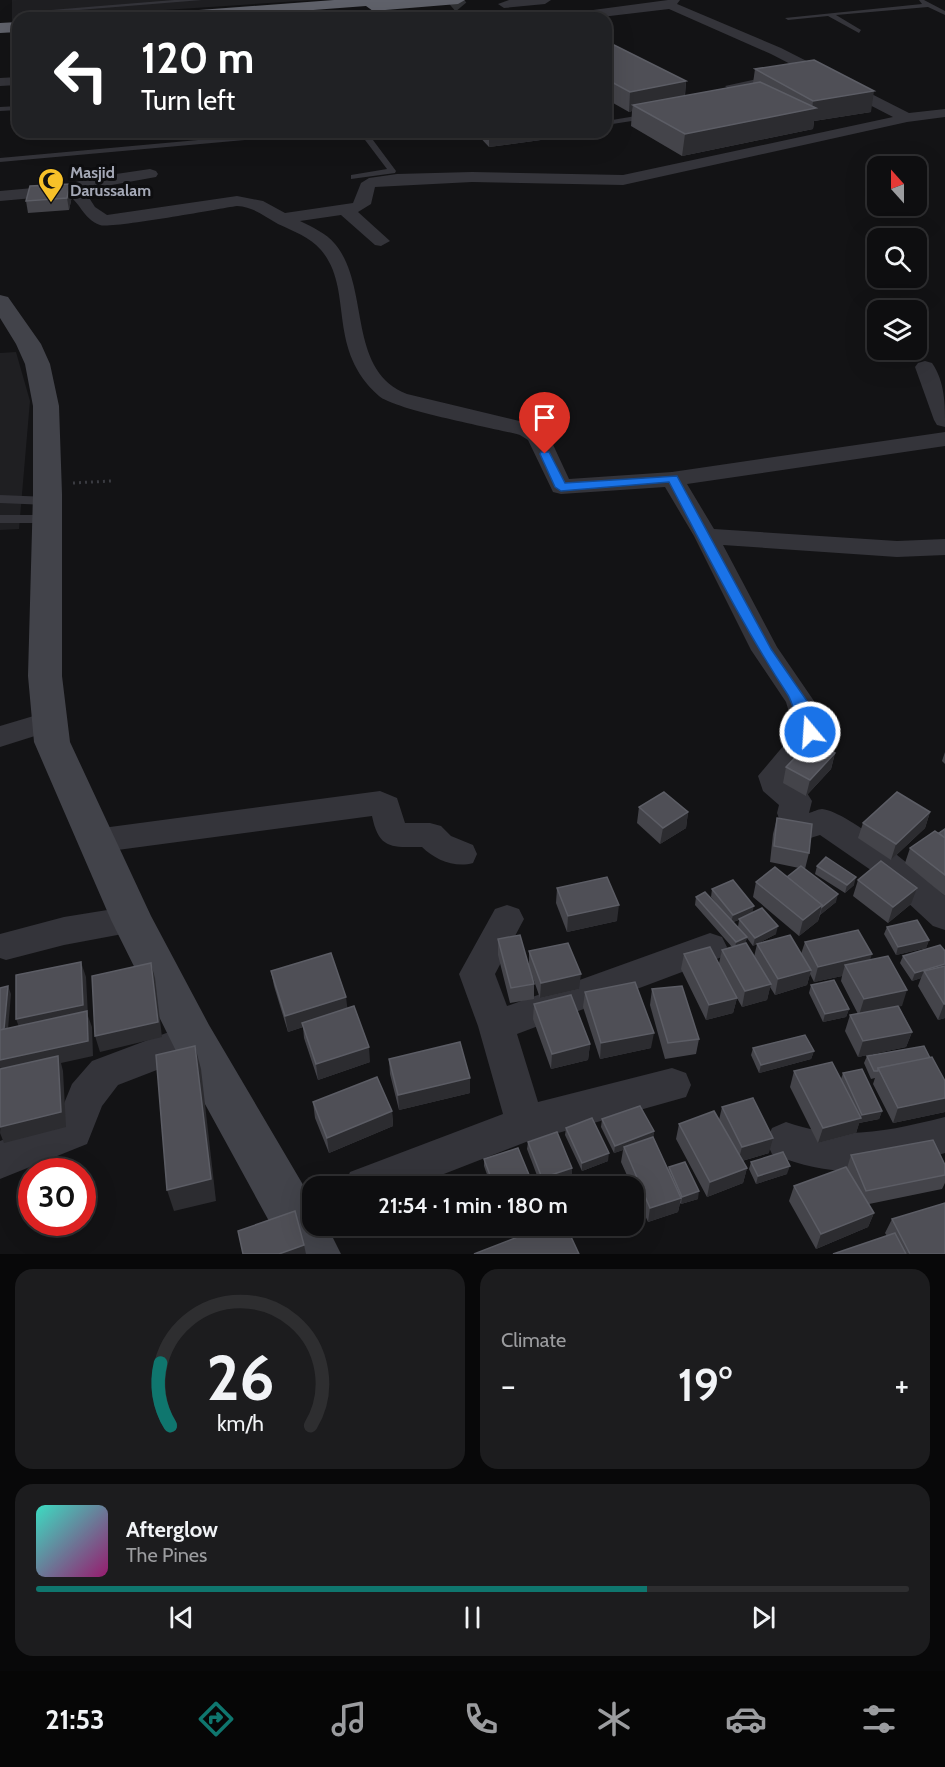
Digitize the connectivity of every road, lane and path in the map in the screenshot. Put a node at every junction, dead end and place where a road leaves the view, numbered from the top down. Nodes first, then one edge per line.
1 (51, 0) edge
2 (199, 0) edge
3 (394, 0) edge
4 (545, 0) edge
5 (919, 0) edge
6 (504, 3) dead end
7 (672, 3) edge
8 (928, 5) junction
9 (462, 7) edge
10 (228, 12) edge
11 (353, 12) edge
12 (437, 12) edge
13 (607, 12) edge
14 (945, 13) edge
15 (829, 14) junction
16 (788, 18) dead end
17 (860, 31) dead end
18 (779, 76) edge
19 (736, 100) edge
20 (945, 113) edge
21 (653, 115) edge
22 (907, 118) junction
23 (612, 122) edge
24 (244, 138) edge
25 (367, 138) edge
26 (0, 160) edge
27 (150, 174) dead end
28 (354, 177) dead end
29 (68, 190) junction
30 (0, 196) edge
31 (345, 209) junction
32 (282, 219) junction
33 (381, 241) dead end
34 (0, 302) edge
35 (925, 367) dead end
36 (945, 420) edge
37 (945, 440) edge
38 (672, 479) junction
39 (111, 481) dead end
40 (0, 499) edge
41 (48, 502) junction
42 (0, 519) edge
43 (706, 536) junction
44 (945, 547) edge
45 (47, 722) junction
46 (0, 737) edge
47 (95, 841) junction
48 (461, 854) dead end
49 (945, 916) edge
50 (507, 919) dead end
51 (132, 920) junction
52 (6, 946) dead end
53 (711, 947) edge
54 (496, 1026) junction
55 (193, 1039) junction
56 (672, 1085) dead end
57 (525, 1124) junction
58 (945, 1135) edge
59 (786, 1141) dead end
60 (0, 1160) edge
61 (390, 1176) edge
62 (302, 1210) edge
63 (310, 1236) edge
64 (315, 1254) edge

1 - 2 lane
3 - 10 highway
4 - 6 street
5 - 8 lane
7 - 13 street
7 - 22 street
8 - 14 lane
8 - 15 lane
9 - 11 highway
9 - 12 street
15 - 16 lane
15 - 17 lane
18 - 19 lane
20 - 22 street
21 - 23 lane
22 - 31 street
24 - 26 lane
25 - 28 lane
27 - 29 street
29 - 30 street
29 - 32 street
31 - 32 street
31 - 33 street
32 - 38 street
34 - 41 main road
35 - 36 street
37 - 38 street
38 - 43 street
39 - 41 path
40 - 41 lane
41 - 42 lane
41 - 45 main road
43 - 44 street
43 - 49 street
45 - 46 street
45 - 47 main road
47 - 48 street
47 - 51 main road
50 - 54 street
51 - 52 street
51 - 55 main road
53 - 54 street
54 - 57 street
55 - 60 street
55 - 62 main road
56 - 57 street
57 - 61 street
58 - 59 street
63 - 64 main road

